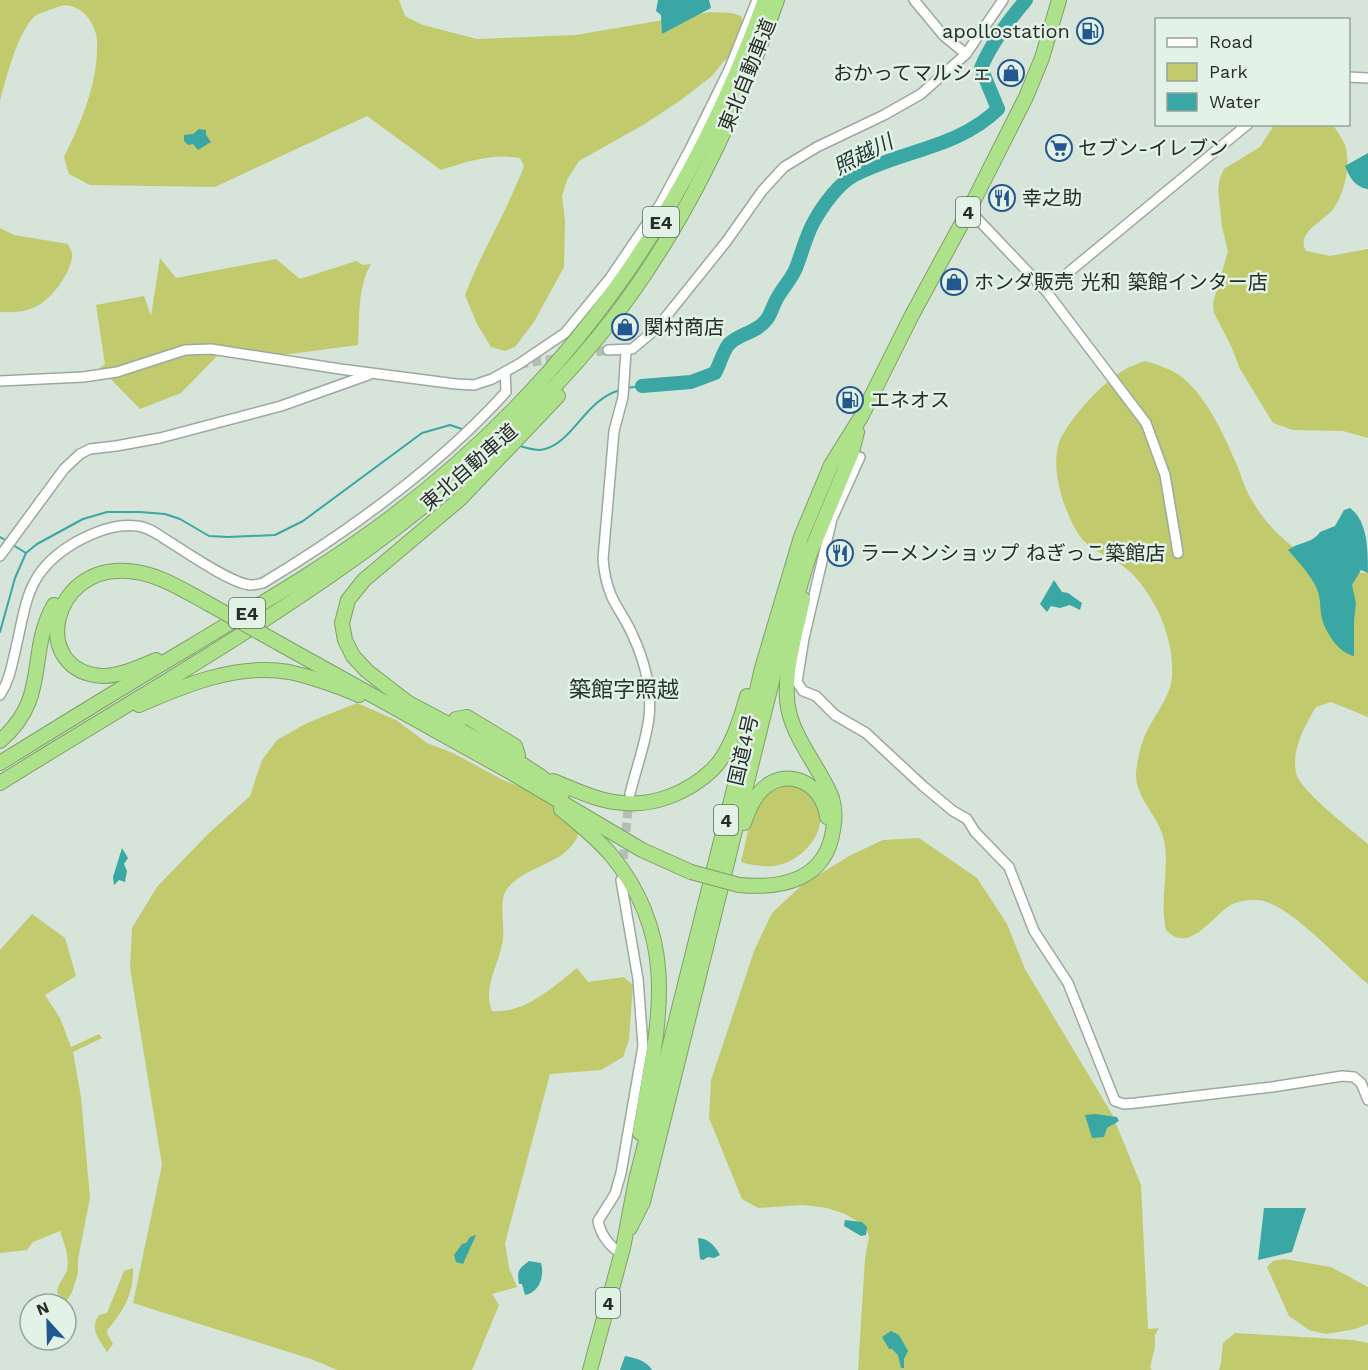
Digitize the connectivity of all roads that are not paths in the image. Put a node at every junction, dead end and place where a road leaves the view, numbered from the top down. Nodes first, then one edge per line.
1 (758, 0) edge
2 (765, 0) edge
3 (777, 0) edge
4 (914, 0) edge
5 (1003, 0) edge
6 (1059, 0) edge
7 (966, 54) junction
8 (1350, 77) edge
9 (1368, 78) edge
10 (1246, 126) edge
11 (969, 210) junction
12 (1046, 291) junction
13 (608, 350) tunnel mouth
14 (626, 351) junction
15 (505, 372) junction
16 (371, 374) junction
17 (0, 381) edge
18 (500, 449) junction
19 (860, 457) dead end
20 (828, 504) junction
21 (801, 537) junction
22 (2, 553) edge
23 (1178, 553) dead end
24 (809, 556) junction
25 (212, 601) junction
26 (189, 648) junction
27 (0, 695) edge
28 (406, 708) junction
29 (440, 718) junction
30 (0, 741) edge
31 (58, 747) junction
32 (0, 764) edge
33 (529, 772) junction
34 (0, 783) edge
35 (630, 794) tunnel mouth
36 (727, 860) junction
37 (621, 880) tunnel mouth
38 (739, 881) junction
39 (1368, 1100) edge
40 (636, 1180) junction
41 (626, 1236) junction
42 (622, 1254) junction
43 (590, 1370) edge

1 - 15 street
2 - 26 highway, 東北自動車道 / E4
3 - 18 highway, 東北自動車道 / E4
4 - 7 street
5 - 7 street
6 - 11 highway, 国道4号 / 4
7 - 14 street
8 - 9 street
10 - 12 street
11 - 12 street
11 - 20 highway, 国道4号 / 4
12 - 23 street
13 - 14 street
14 - 35 street
15 - 16 street
15 - 27 street
16 - 17 street
16 - 22 street
18 - 28 highway
18 - 31 highway, 東北自動車道 / E4
19 - 20 street
20 - 21 highway, 国道4号 / 4
20 - 24 highway, 国道4号 / 4
20 - 39 street
21 - 33 highway
21 - 40 highway, 国道4号 / 4
24 - 36 highway, 国道4号 / 4
24 - 38 highway
25 - 26 highway
25 - 28 highway
25 - 30 highway
26 - 32 highway, 東北自動車道 / E4
28 - 29 highway
28 - 31 highway
28 - 33 highway
29 - 33 highway
29 - 33 highway
31 - 34 highway, 東北自動車道 / E4
33 - 38 highway, bridge
33 - 40 highway
36 - 38 highway
36 - 41 highway, 国道4号 / 4
37 - 42 street
40 - 41 highway, 国道4号 / 4
41 - 42 highway, 国道4号 / 4
42 - 43 highway, 国道4号 / 4

